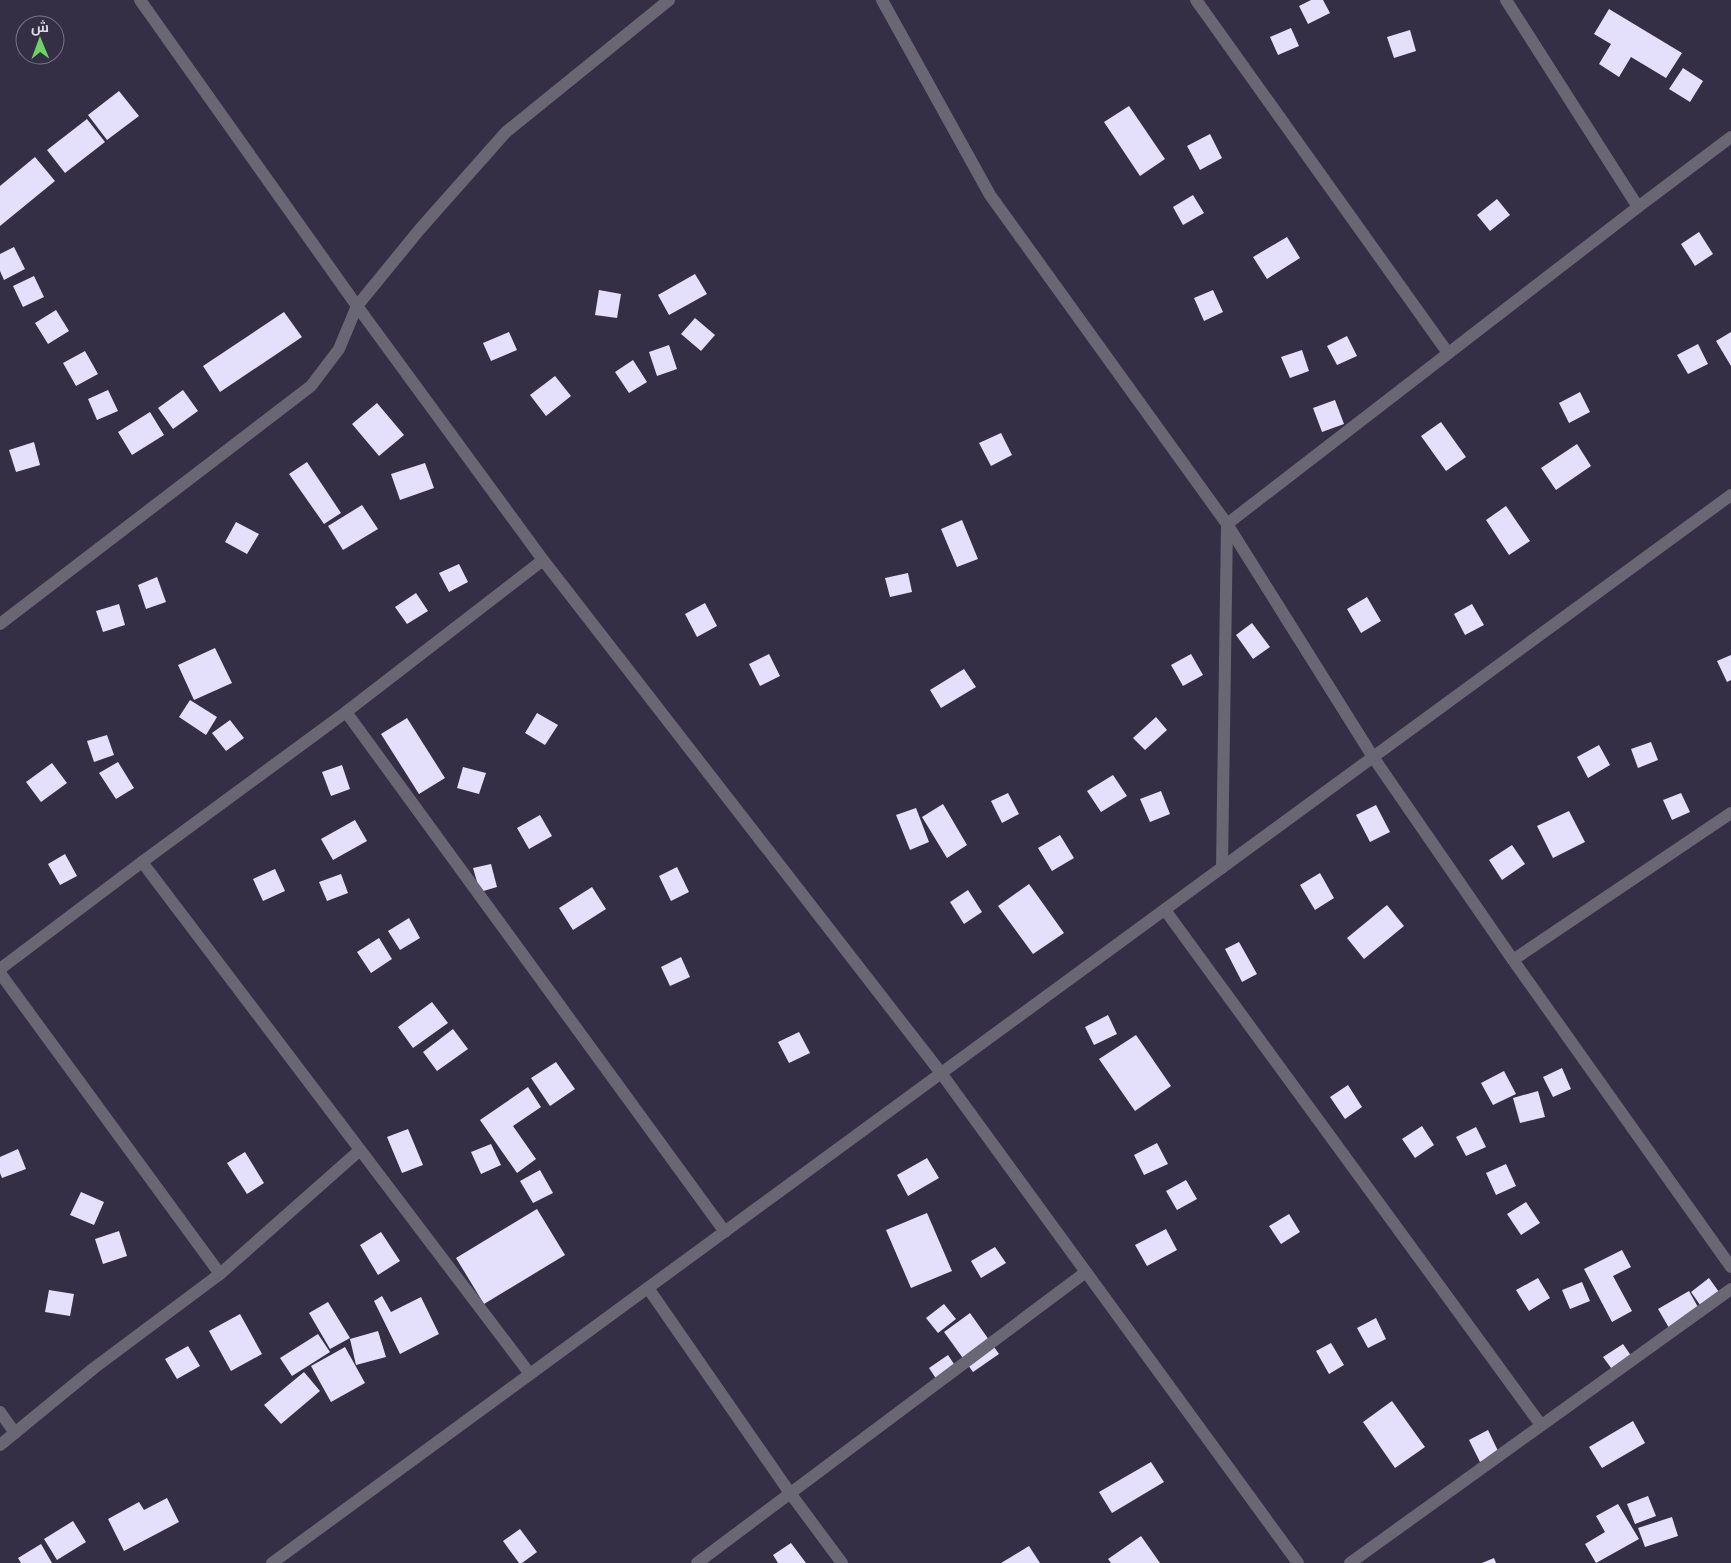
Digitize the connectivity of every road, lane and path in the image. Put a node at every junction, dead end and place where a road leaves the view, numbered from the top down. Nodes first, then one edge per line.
1 (140, 0) edge
2 (669, 0) edge
3 (882, 0) edge
4 (1196, 0) edge
5 (1506, 0) edge
6 (1731, 137) edge
7 (1638, 206) junction
8 (357, 306) junction
9 (1448, 353) junction
10 (1731, 495) edge
11 (1227, 524) junction
12 (543, 560) junction
13 (0, 624) edge
14 (346, 712) junction
15 (1373, 757) junction
16 (1729, 819) edge
17 (142, 862) junction
18 (1222, 868) junction
19 (1165, 910) junction
20 (1513, 960) junction
21 (0, 969) edge
22 (0, 974) edge
23 (941, 1073) junction
24 (360, 1150) junction
25 (725, 1232) junction
26 (1731, 1267) edge
27 (1086, 1272) junction
28 (220, 1274) junction
29 (648, 1288) junction
30 (1731, 1289) edge
31 (530, 1374) junction
32 (0, 1412) edge
33 (1541, 1425) junction
34 (15, 1433) junction
35 (0, 1445) edge
36 (790, 1493) junction
37 (272, 1563) edge
38 (697, 1563) edge
39 (842, 1563) edge
40 (1298, 1563) edge
41 (1350, 1563) edge

1 - 8 street
2 - 8 street
3 - 11 street
4 - 9 street
5 - 7 street
6 - 7 street
7 - 9 street
8 - 12 street
8 - 13 street
9 - 11 street
10 - 15 street
11 - 15 street
11 - 18 street
12 - 14 street
12 - 23 street
14 - 17 street
14 - 25 street
15 - 18 street
15 - 20 street
16 - 20 street
17 - 21 street
17 - 24 street
18 - 19 street
19 - 23 street
19 - 33 street
20 - 26 street
22 - 28 street
23 - 25 street
23 - 27 street
24 - 28 street
24 - 31 street
25 - 29 street
27 - 36 street
27 - 40 street
28 - 34 street
29 - 31 street
29 - 36 street
30 - 33 street
31 - 37 street
32 - 34 street
33 - 41 street
34 - 35 street
36 - 38 street
36 - 39 street

